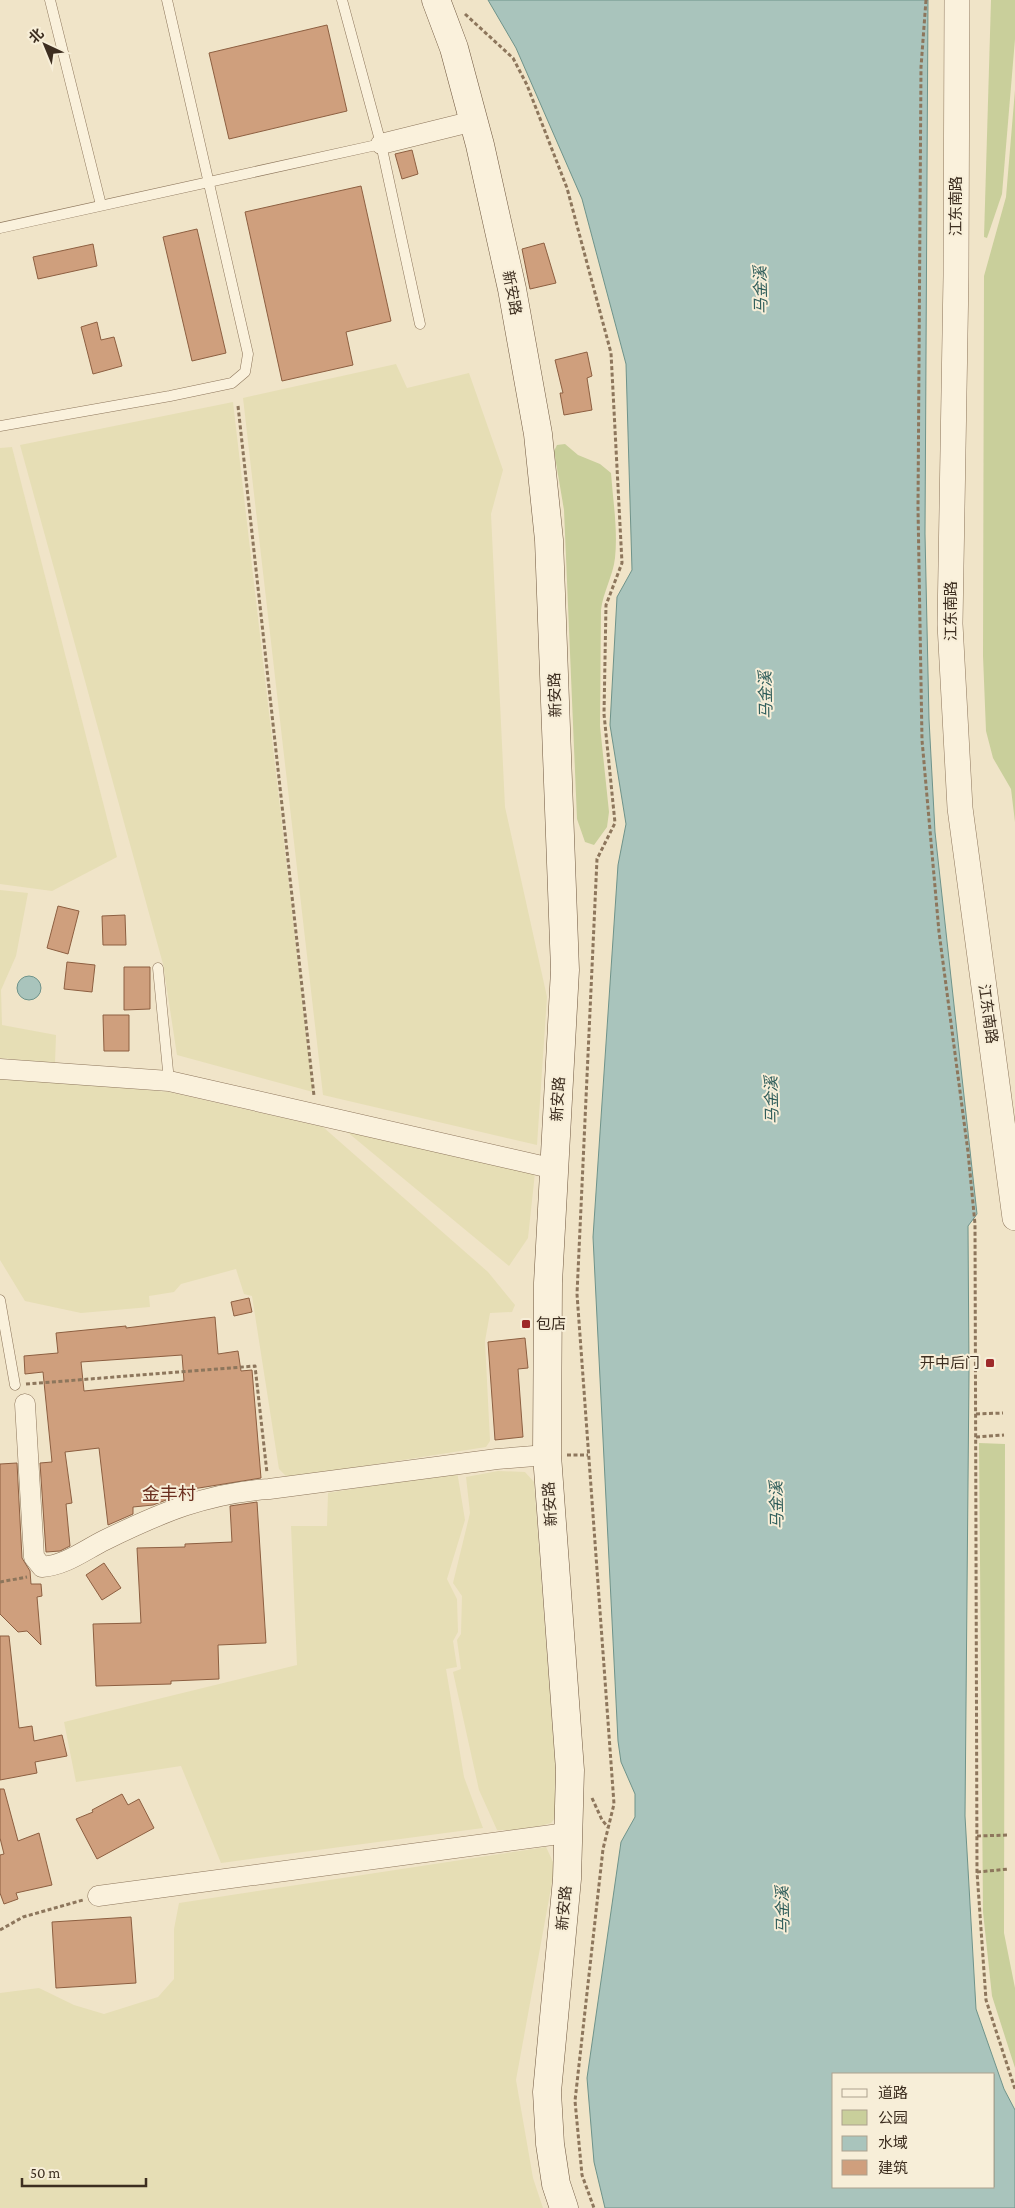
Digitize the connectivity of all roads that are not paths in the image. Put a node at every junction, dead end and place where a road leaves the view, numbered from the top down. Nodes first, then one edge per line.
1 (50, 0) edge
2 (167, 0) edge
3 (342, 0) edge
4 (957, 0) edge
5 (448, 4) edge
6 (474, 121) junction
7 (381, 144) junction
8 (210, 181) junction
9 (101, 205) junction
10 (0, 228) edge
11 (420, 324) dead end
12 (0, 426) edge
13 (158, 968) dead end
14 (0, 1069) edge
15 (169, 1081) junction
16 (555, 1169) junction
17 (1015, 1218) edge
18 (0, 1300) edge
19 (15, 1385) road end
20 (25, 1404) dead end
21 (547, 1455) junction
22 (567, 1833) junction
23 (98, 1896) road end
24 (564, 2208) edge

1 - 9 lane
2 - 8 lane
3 - 7 lane
4 - 17 street, 江东南路
5 - 6 main road, 新安路
6 - 7 street
6 - 16 main road, 新安路
7 - 8 lane
7 - 11 lane
8 - 9 lane
8 - 12 lane
9 - 10 lane
13 - 15 lane
14 - 15 street
15 - 16 street
16 - 21 main road, 新安路
18 - 19 lane
20 - 21 street
21 - 22 main road, 新安路
22 - 23 street
22 - 24 main road, 新安路

